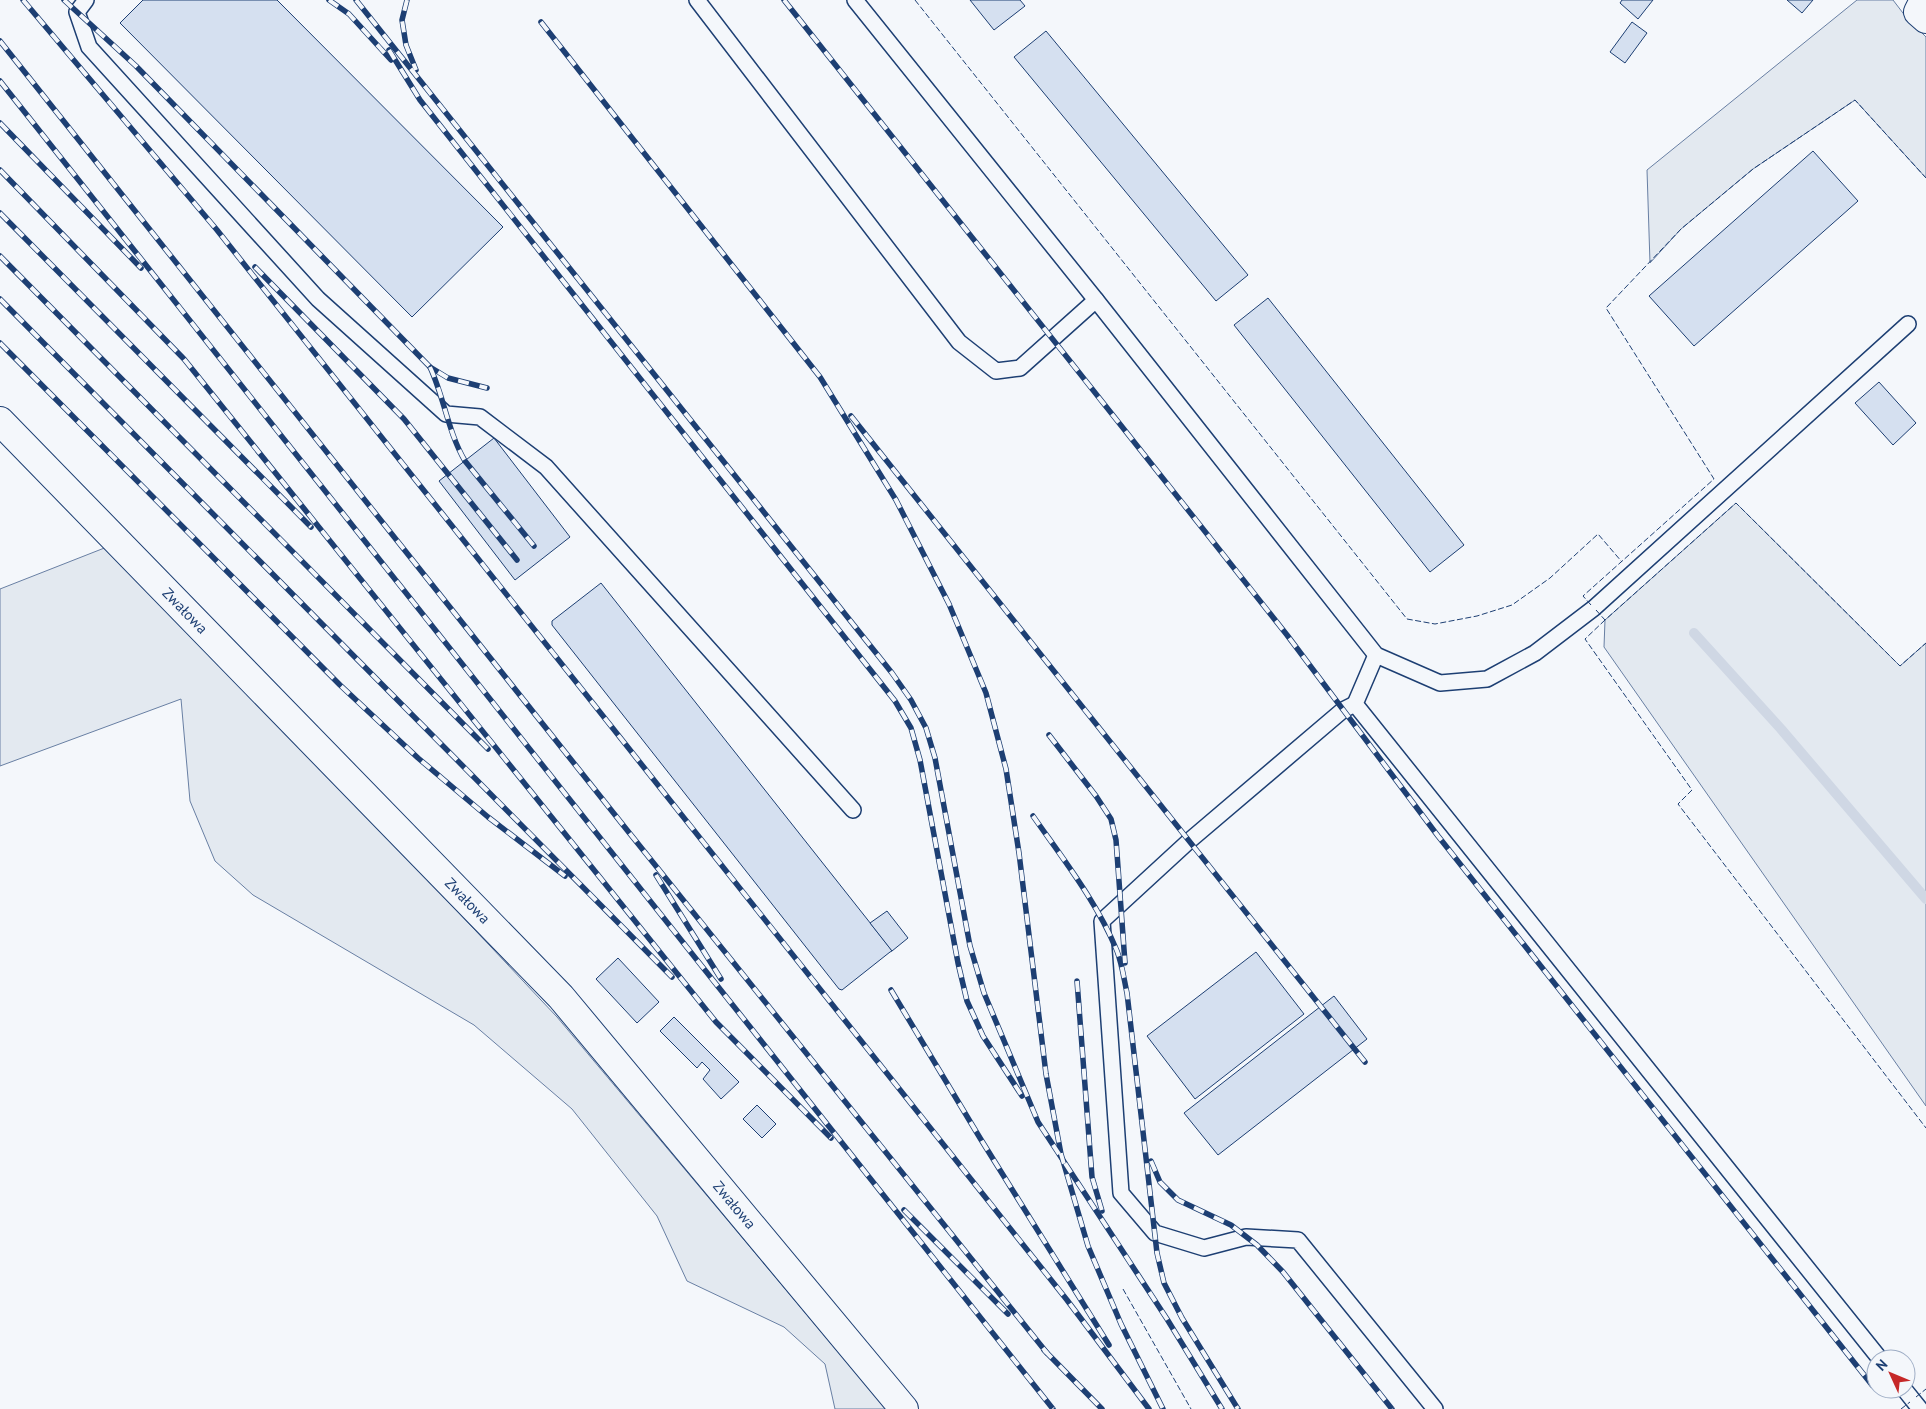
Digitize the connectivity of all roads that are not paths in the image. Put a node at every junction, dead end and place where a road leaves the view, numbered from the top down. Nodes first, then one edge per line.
1 (86, 0) edge
2 (697, 0) edge
3 (855, 0) edge
4 (1924, 0) edge
5 (1926, 19) edge
6 (1096, 300) junction
7 (1908, 324) dead end
8 (0, 421) edge
9 (1376, 655) junction
10 (1355, 704) junction
11 (853, 810) dead end
12 (1872, 1349) edge
13 (1912, 1399) edge
14 (904, 1409) edge
15 (1435, 1409) edge
16 (1920, 1409) edge

1 - 11 lane
2 - 6 lane
3 - 6 lane
4 - 5 street
6 - 9 lane
7 - 9 lane
8 - 14 street, Zwałowa
9 - 10 lane
10 - 12 lane
10 - 15 lane
13 - 16 lane

